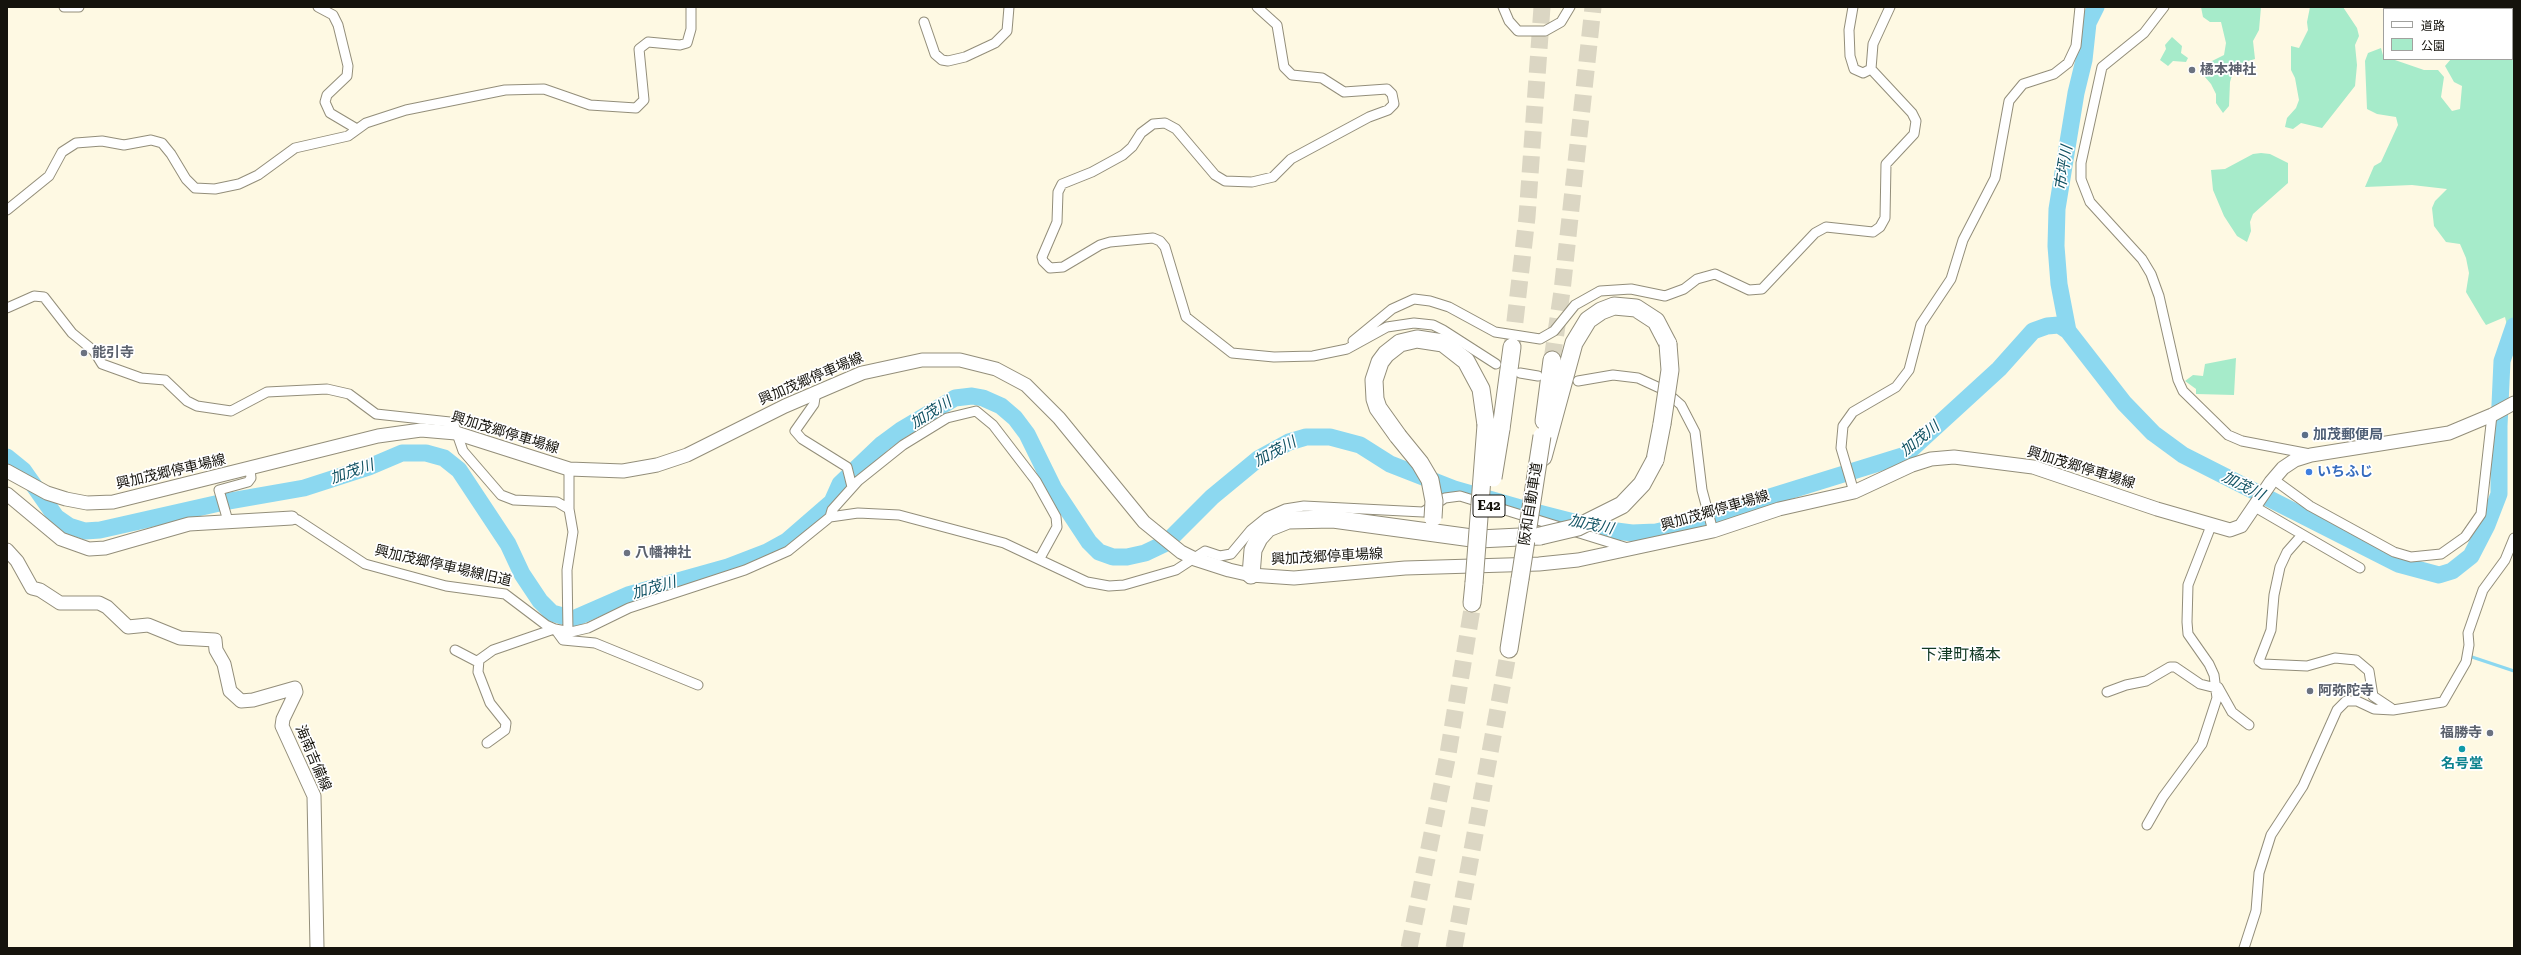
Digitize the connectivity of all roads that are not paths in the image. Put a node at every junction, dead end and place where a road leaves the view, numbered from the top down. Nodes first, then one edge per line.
1 (64, 7) edge
2 (79, 7) edge
3 (318, 7) edge
4 (691, 7) edge
5 (1009, 7) edge
6 (1257, 7) edge
7 (1503, 7) edge
8 (1570, 7) edge
9 (1853, 7) edge
10 (1890, 7) edge
11 (2080, 7) edge
12 (2164, 7) edge
13 (924, 22) dead end
14 (1871, 69) junction
15 (357, 129) junction
16 (7, 210) edge
17 (7, 308) edge
18 (1512, 347) tunnel mouth
19 (1341, 351) junction
20 (1552, 360) tunnel mouth
21 (1496, 364) dead end
22 (1520, 373) dead end
23 (1538, 376) dead end
24 (1578, 381) dead end
25 (816, 391) junction
26 (2514, 403) edge
27 (2493, 415) junction
28 (1493, 427) junction
29 (456, 433) junction
30 (1546, 437) junction
31 (2311, 455) junction
32 (250, 469) junction
33 (569, 469) junction
34 (9, 472) edge
35 (2272, 480) junction
36 (852, 487) junction
37 (1854, 492) junction
38 (7, 494) edge
39 (2255, 506) junction
40 (569, 509) junction
41 (830, 517) junction
42 (292, 518) joint
43 (228, 521) junction
44 (2211, 526) junction
45 (1713, 529) junction
46 (1424, 533) junction
47 (2302, 535) junction
48 (2514, 538) edge
49 (1631, 549) junction
50 (7, 550) edge
51 (1040, 558) junction
52 (1195, 559) junction
53 (2360, 568) dead end
54 (1251, 575) junction
55 (1473, 603) tunnel mouth
56 (555, 629) junction
57 (568, 630) junction
58 (1509, 648) tunnel mouth
59 (455, 650) dead end
60 (478, 662) junction
61 (698, 685) dead end
62 (2215, 685) junction
63 (2107, 692) dead end
64 (2393, 710) junction
65 (2249, 725) dead end
66 (487, 743) dead end
67 (2147, 825) dead end
68 (318, 948) edge
69 (2244, 948) edge

1 - 2 street
3 - 15 street
4 - 15 street
5 - 13 street
6 - 19 street
7 - 8 street
9 - 14 street
10 - 14 street
11 - 37 street
12 - 31 street
14 - 19 street
15 - 16 street
17 - 29 street
18 - 28 highway, E42
19 - 21 street
20 - 30 highway, 阪和自動車道
22 - 23 street
24 - 45 street
25 - 33 main road, 興加茂郷停車場線
25 - 36 street
25 - 52 main road, 興加茂郷停車場線
26 - 27 main road, 興加茂郷停車場線
27 - 31 main road, 興加茂郷停車場線
27 - 35 street
28 - 46 highway, bridge
28 - 55 highway, E42, bridge
29 - 32 main road, 興加茂郷停車場線
29 - 33 main road, 興加茂郷停車場線
29 - 40 street
30 - 46 highway, bridge
30 - 58 highway, 阪和自動車道, bridge
31 - 35 main road, 興加茂郷停車場線
32 - 34 main road, 興加茂郷停車場線
32 - 43 street
33 - 40 street
35 - 39 main road, 興加茂郷停車場線
36 - 41 street
36 - 51 street
37 - 44 main road, 興加茂郷停車場線
37 - 45 main road, 興加茂郷停車場線
38 - 43 main road, 興加茂郷停車場線旧道
39 - 44 main road, 興加茂郷停車場線
39 - 47 street
40 - 57 street
41 - 51 street
41 - 57 street, 興加茂郷停車場線旧道
42 - 43 main road, 興加茂郷停車場線旧道
42 - 56 street, 興加茂郷停車場線旧道
44 - 62 street
45 - 49 main road, 興加茂郷停車場線
46 - 54 highway
47 - 53 street
47 - 64 street
48 - 64 street
49 - 52 street
49 - 54 main road, 興加茂郷停車場線
50 - 68 main road, 海南吉備線
51 - 52 street
52 - 54 main road, 興加茂郷停車場線
56 - 57 street, 興加茂郷停車場線旧道
56 - 60 street
56 - 61 street
59 - 60 street
60 - 66 street
62 - 63 street
62 - 65 street
62 - 67 street
64 - 69 street

